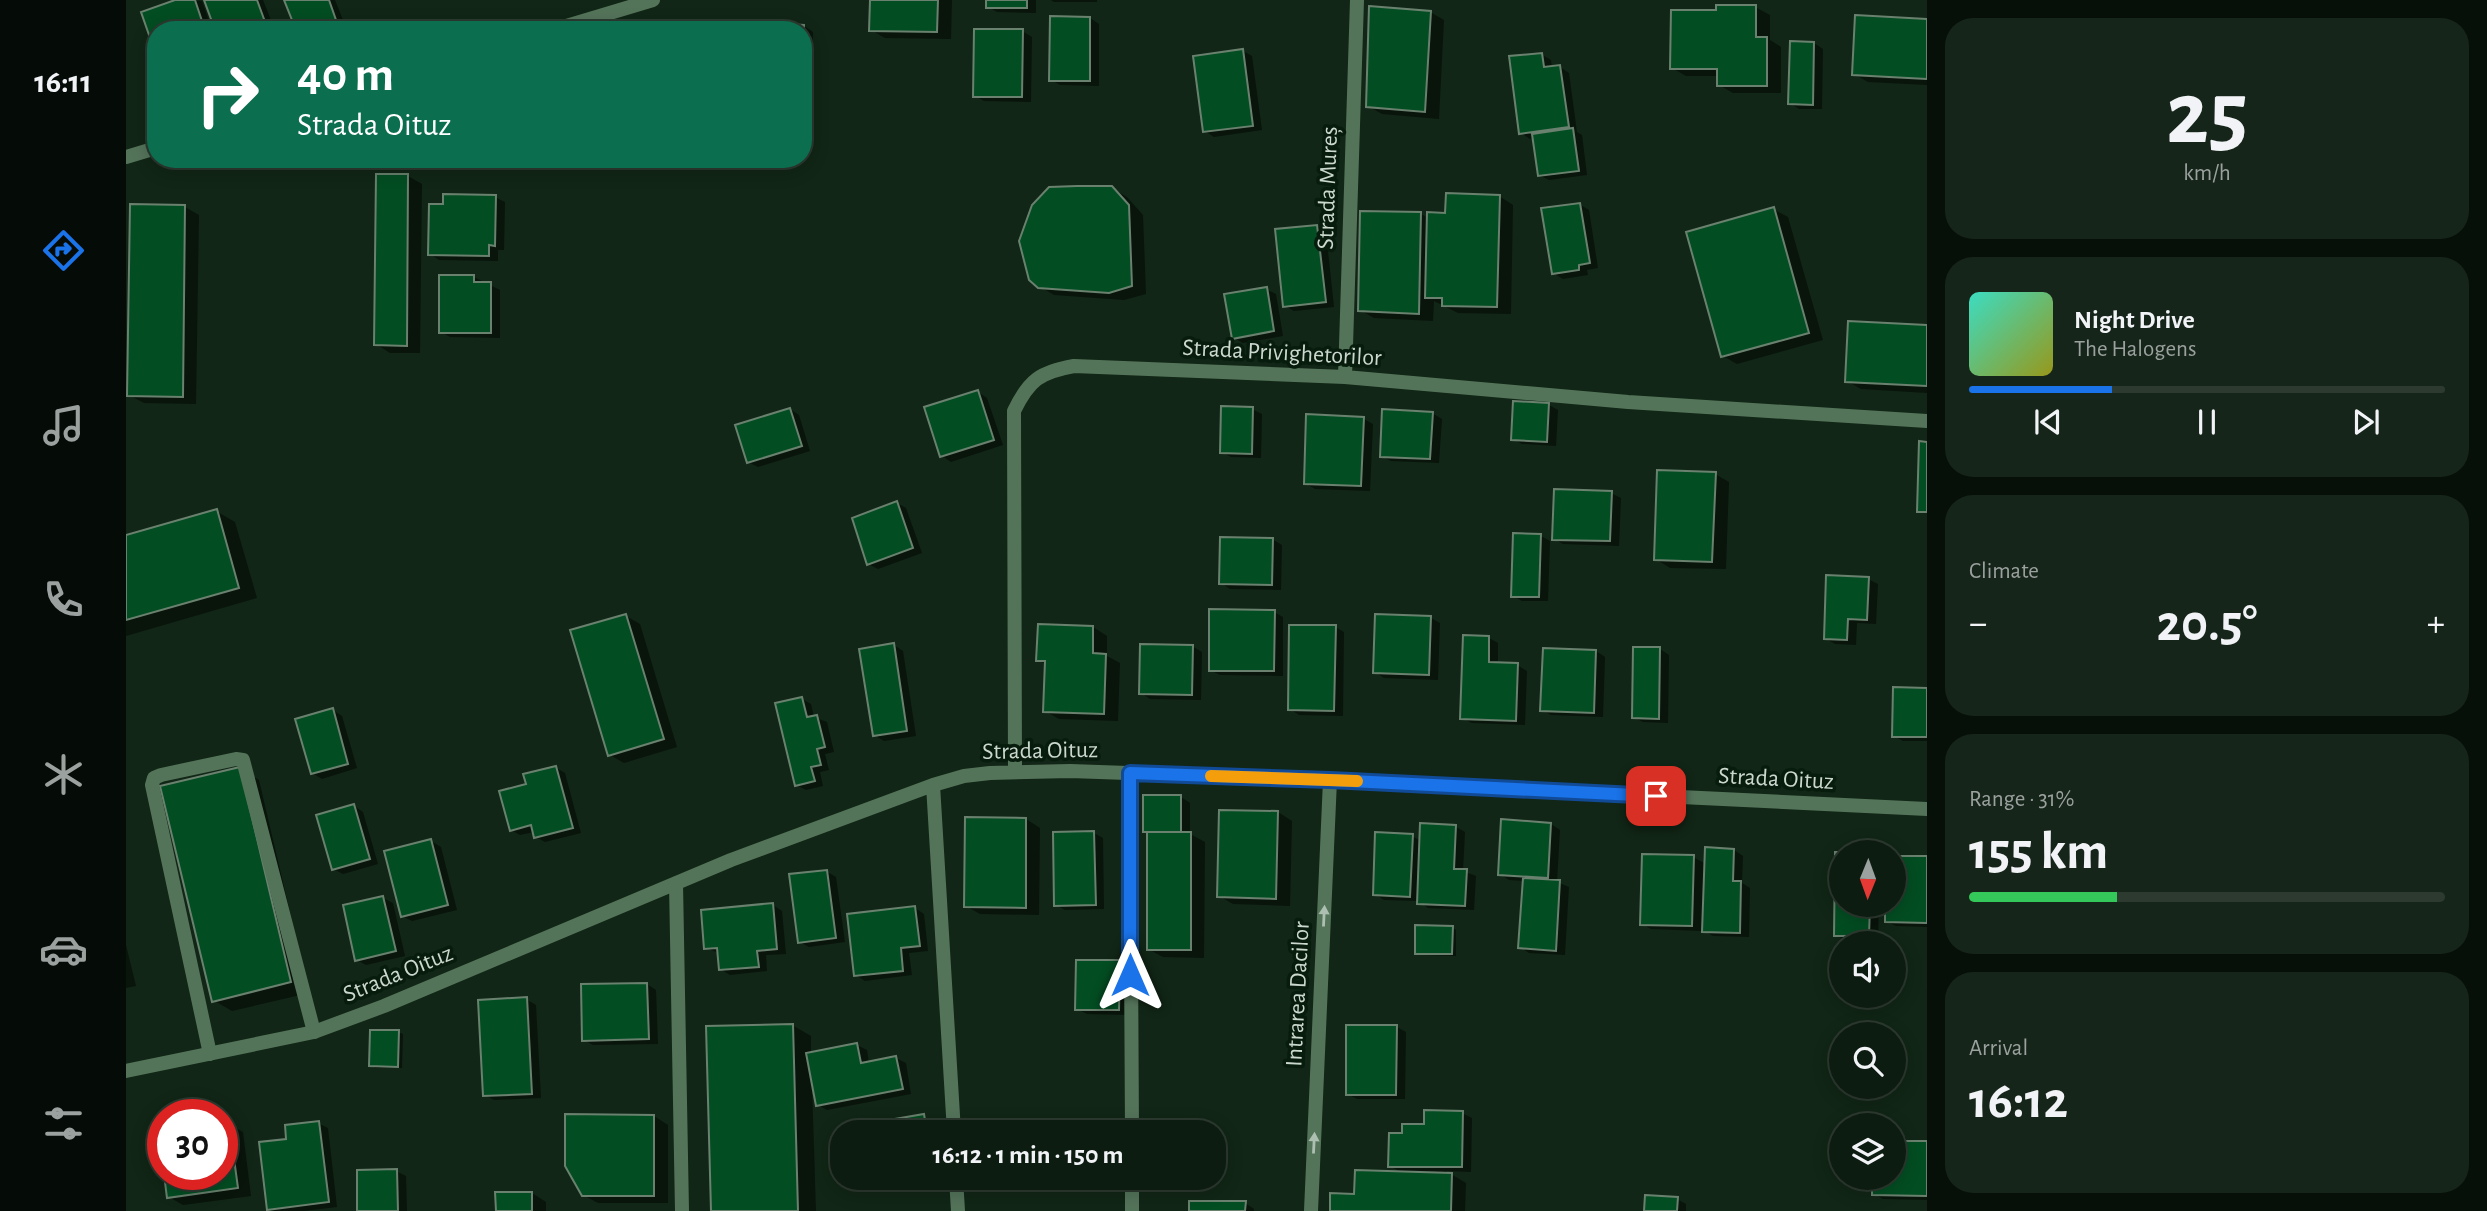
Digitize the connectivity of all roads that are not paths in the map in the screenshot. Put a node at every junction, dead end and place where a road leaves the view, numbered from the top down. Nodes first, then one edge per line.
1 (653, 0) edge
2 (1357, 0) edge
3 (584, 21) edge
4 (147, 151) edge
5 (126, 157) edge
6 (1345, 377) junction
7 (1927, 421) edge
8 (1015, 771) junction
9 (1130, 773) junction
10 (1330, 780) junction
11 (933, 785) junction
12 (1927, 810) edge
13 (676, 883) junction
14 (314, 1032) junction
15 (209, 1054) junction
16 (126, 1071) edge
17 (953, 1120) edge
18 (1132, 1120) edge
19 (957, 1190) edge
20 (1132, 1190) edge
21 (682, 1211) edge
22 (958, 1211) edge
23 (1132, 1211) edge
24 (1311, 1211) edge

1 - 3 street
2 - 6 street, Strada Mureș
4 - 5 street
6 - 7 street, Strada Privighetorilor
6 - 8 street, Strada Privighetorilor
8 - 9 street, Strada Oituz
8 - 11 street, Strada Oituz
9 - 10 street, Strada Oituz
9 - 18 street
10 - 12 street, Strada Oituz
24 -> 10 street, Intrarea Dacilor
11 - 13 street, Strada Oituz
11 - 17 street
13 - 14 street, Strada Oituz
13 - 21 street
14 - 15 street, Strada Oituz
14 - 15 street
15 - 16 street, Strada Oituz
19 - 22 street
20 - 23 street

